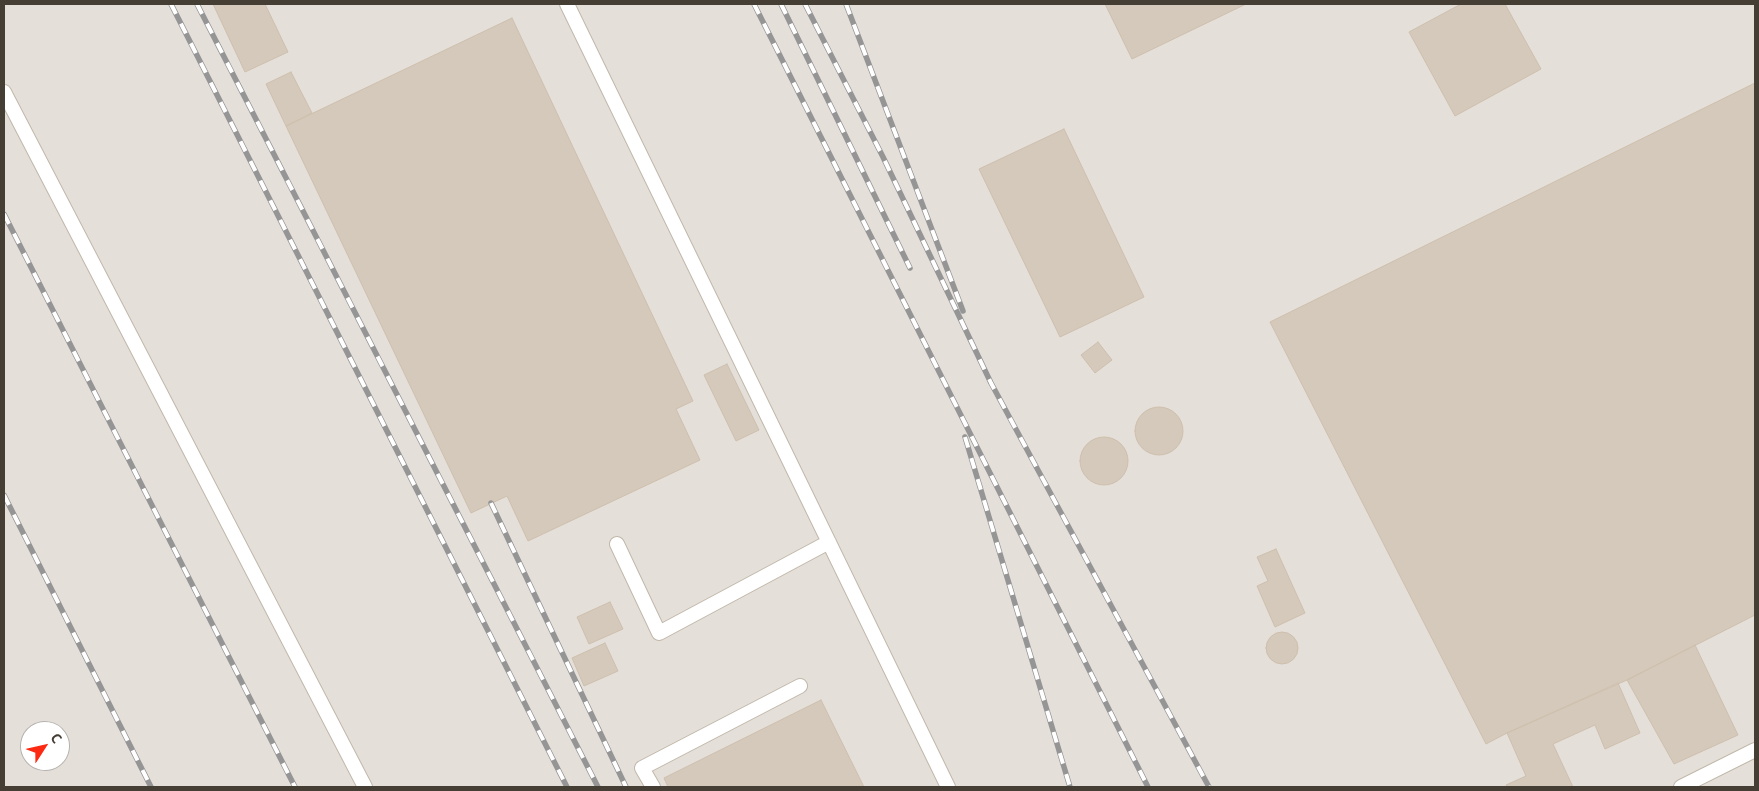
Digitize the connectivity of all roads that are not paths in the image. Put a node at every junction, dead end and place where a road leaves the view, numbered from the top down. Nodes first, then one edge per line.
1 (567, 4) edge
2 (4, 92) edge
3 (829, 542) junction
4 (617, 544) dead end
5 (800, 686) dead end
6 (1755, 750) edge
7 (365, 787) edge
8 (653, 787) edge
9 (948, 787) edge
10 (1681, 787) edge

1 - 3 lane
2 - 7 lane
3 - 4 lane
3 - 9 lane
5 - 8 lane
6 - 10 lane

